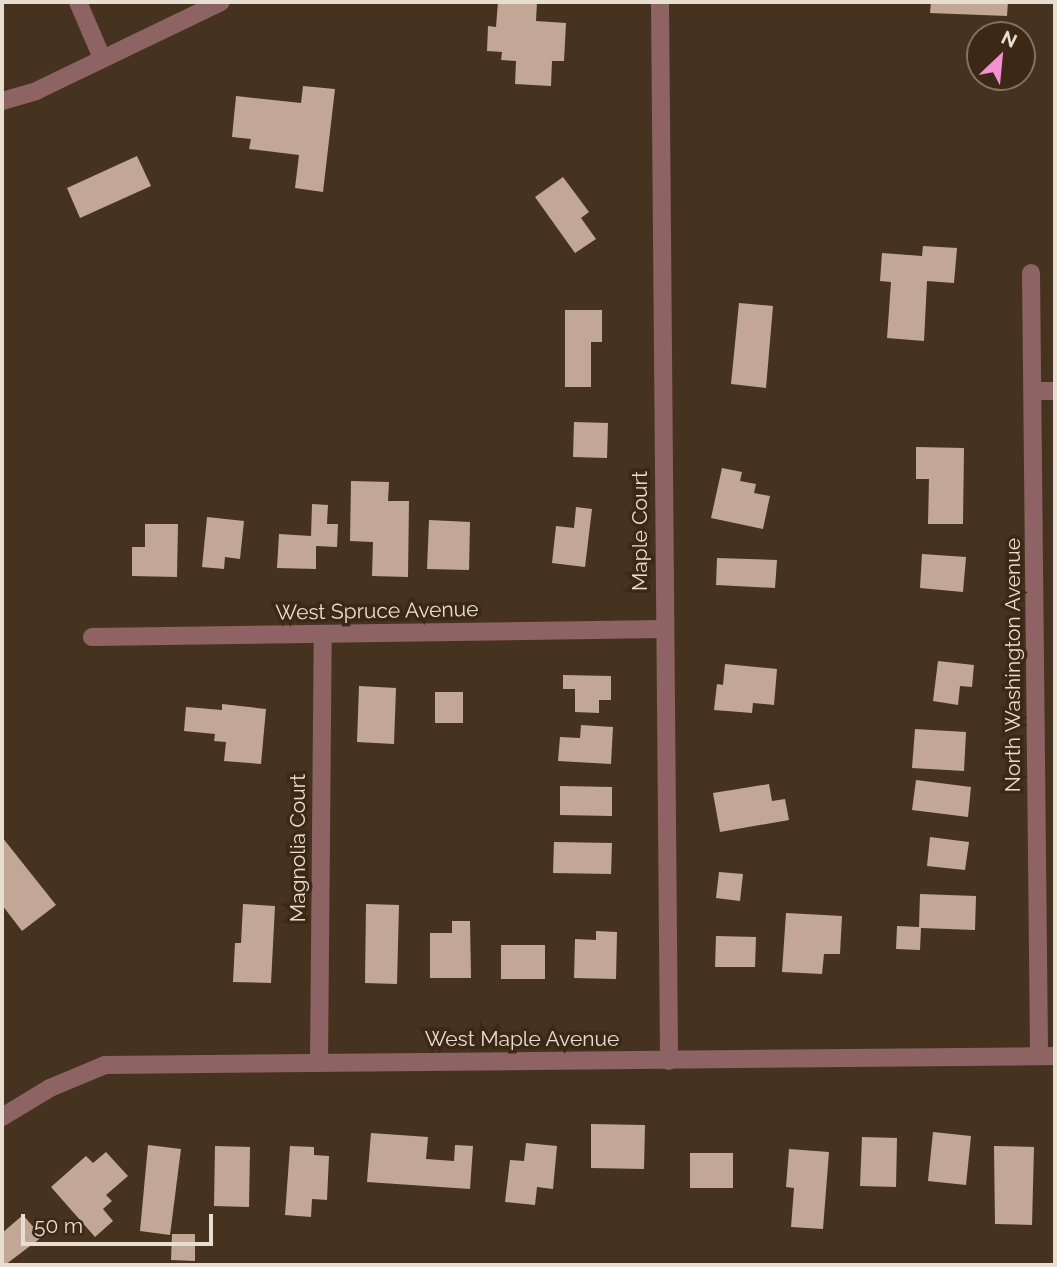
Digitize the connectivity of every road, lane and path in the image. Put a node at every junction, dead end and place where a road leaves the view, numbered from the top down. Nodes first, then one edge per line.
1 (78, 2) edge
2 (221, 2) edge
3 (660, 2) edge
4 (102, 58) junction
5 (2, 101) edge
6 (1031, 273) dead end
7 (1034, 391) junction
8 (1055, 391) edge
9 (663, 629) junction
10 (323, 634) junction
11 (92, 637) dead end
12 (1047, 1056) edge
13 (668, 1061) junction
14 (319, 1063) junction
15 (2, 1117) edge

1 - 4 street
2 - 4 street
3 - 9 street, Maple Court
4 - 5 street
6 - 7 street, North Washington Avenue
7 - 8 street
7 - 12 street, North Washington Avenue
9 - 10 street, West Spruce Avenue
9 - 13 street, Maple Court
10 - 11 street, West Spruce Avenue
10 - 14 street, Magnolia Court
12 - 13 street, West Maple Avenue
13 - 14 street, West Maple Avenue
14 - 15 street, West Maple Avenue

